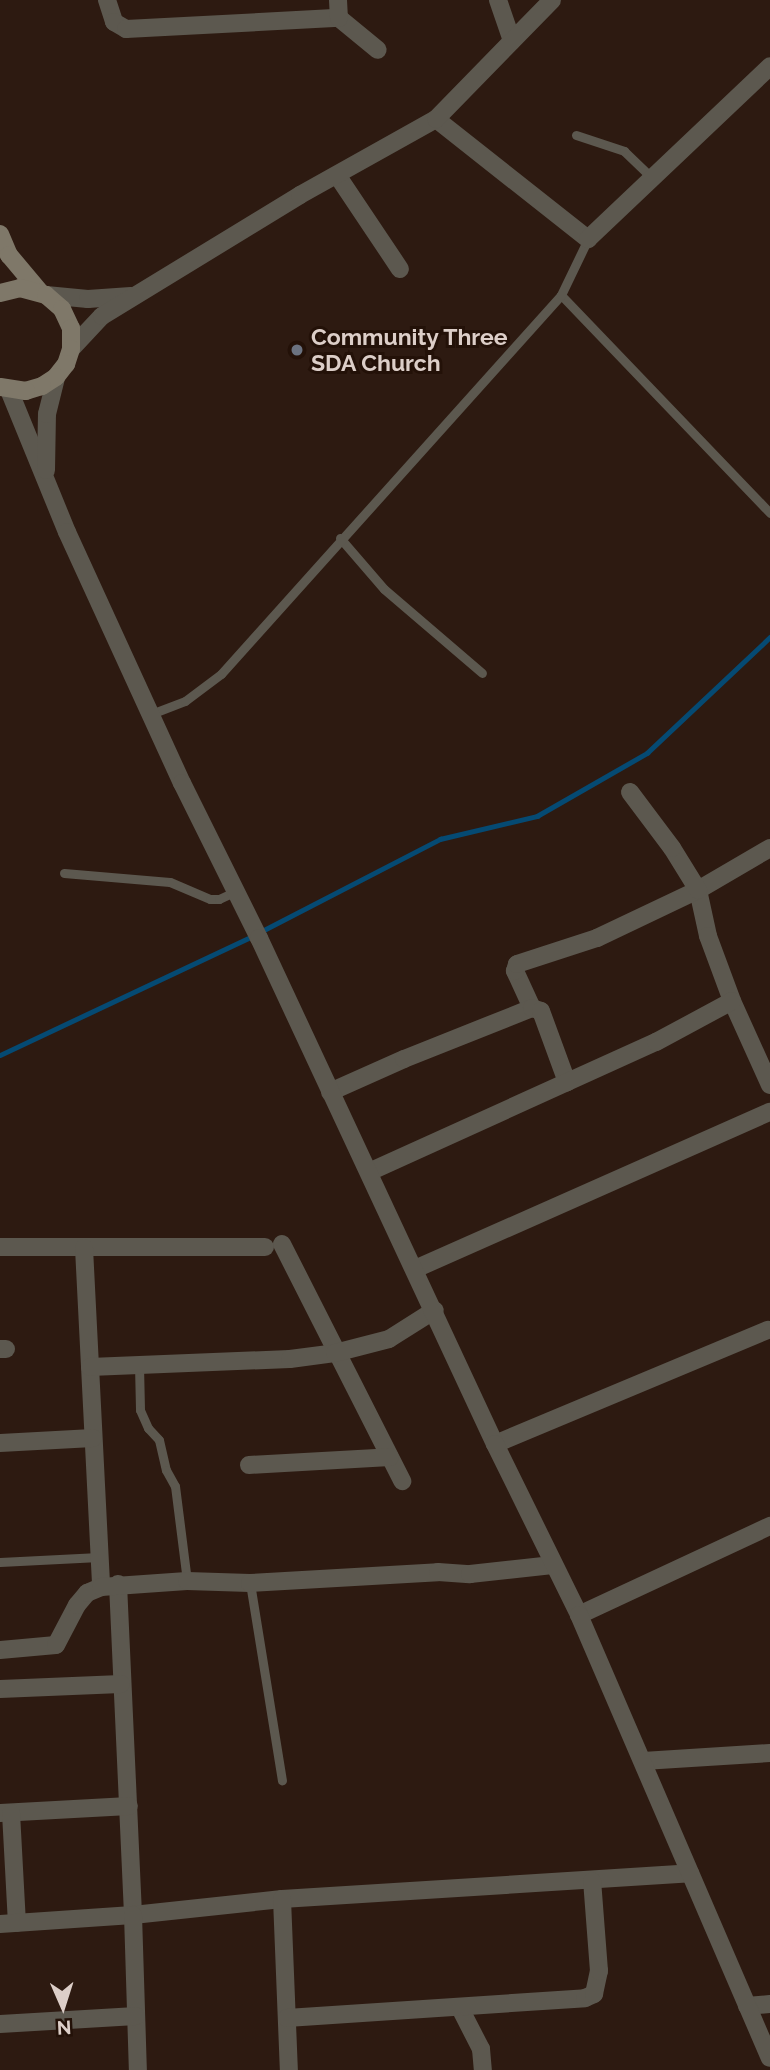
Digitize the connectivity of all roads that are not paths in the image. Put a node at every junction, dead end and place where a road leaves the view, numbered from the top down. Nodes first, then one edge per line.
1 (107, 0) edge
2 (498, 0) edge
3 (552, 0) edge
4 (338, 9) edge
5 (512, 41) junction
6 (378, 50) dead end
7 (770, 66) edge
8 (436, 119) junction
9 (576, 135) dead end
10 (337, 175) junction
11 (653, 179) junction
12 (0, 234) edge
13 (588, 239) junction
14 (400, 269) dead end
15 (0, 293) edge
16 (43, 293) junction
17 (138, 295) junction
18 (561, 295) junction
19 (71, 349) junction
20 (56, 377) junction
21 (2, 388) edge
22 (47, 477) junction
23 (770, 513) edge
24 (340, 538) junction
25 (482, 673) dead end
26 (151, 714) junction
27 (630, 792) dead end
28 (770, 848) edge
29 (64, 873) dead end
30 (698, 890) junction
31 (236, 891) junction
32 (732, 1001) junction
33 (532, 1008) junction
34 (567, 1082) junction
35 (770, 1086) edge
36 (331, 1092) junction
37 (770, 1112) edge
38 (369, 1172) junction
39 (0, 1247) edge
40 (84, 1248) junction
41 (415, 1269) junction
42 (435, 1310) junction
43 (768, 1330) dead end
44 (335, 1353) junction
45 (139, 1365) junction
46 (90, 1367) junction
47 (93, 1438) junction
48 (0, 1443) edge
49 (495, 1444) junction
50 (390, 1457) junction
51 (249, 1465) dead end
52 (402, 1481) dead end
53 (770, 1527) edge
54 (99, 1558) junction
55 (0, 1562) edge
56 (553, 1565) junction
57 (187, 1581) junction
58 (250, 1583) junction
59 (110, 1586) junction
60 (579, 1615) junction
61 (0, 1650) edge
62 (121, 1684) junction
63 (0, 1689) edge
64 (770, 1753) edge
65 (643, 1760) junction
66 (282, 1780) dead end
67 (129, 1806) junction
68 (5, 1813) edge
69 (690, 1873) junction
70 (592, 1881) junction
71 (282, 1899) junction
72 (133, 1915) junction
73 (8, 1923) edge
74 (770, 2004) edge
75 (747, 2006) junction
76 (460, 2008) junction
77 (136, 2016) junction
78 (287, 2018) junction
79 (0, 2024) edge
80 (770, 2058) edge
81 (138, 2070) edge
82 (289, 2070) edge
83 (483, 2070) edge

1 - 4 street
2 - 5 street
3 - 5 street
4 - 6 street
5 - 8 street
7 - 11 street
8 - 10 street
8 - 13 street
9 - 11 lane
10 - 14 street
10 - 17 street
11 - 13 street
12 - 16 main road
13 - 18 lane
15 - 16 main road
16 - 17 street
16 - 19 main road
17 - 19 street
18 - 23 lane
18 - 24 lane
19 - 20 main road
20 - 21 main road
20 - 22 street
21 - 22 street
22 - 26 street
24 - 25 lane
24 - 26 lane
26 - 31 street
27 - 30 street
28 - 30 street
29 - 31 lane
30 - 32 street
30 - 33 street
31 - 36 street
32 - 34 street
32 - 35 street
33 - 34 street
33 - 36 street
34 - 38 street
36 - 38 street
37 - 41 street
38 - 41 street
39 - 40 street
40 - 44 street
40 - 46 street
41 - 42 street
42 - 44 street
42 - 49 street
43 - 49 street
44 - 45 street
44 - 50 street
45 - 46 street
45 - 57 lane
46 - 47 street
47 - 48 street
47 - 54 street
49 - 56 street
50 - 51 street
50 - 52 street
53 - 60 street
54 - 55 lane
54 - 59 street
56 - 58 street
56 - 60 street
57 - 58 street
57 - 59 street
58 - 66 lane
59 - 61 street
59 - 62 street
60 - 65 street
62 - 63 street
62 - 67 street
64 - 65 street
65 - 69 street
67 - 68 street
67 - 72 street
68 - 73 street
69 - 70 street
69 - 75 street
70 - 71 street
70 - 76 street
71 - 72 street
71 - 78 street
72 - 73 street
72 - 77 street
74 - 75 street
75 - 80 street
76 - 78 street
76 - 83 street
77 - 79 street
77 - 81 street
78 - 82 street

